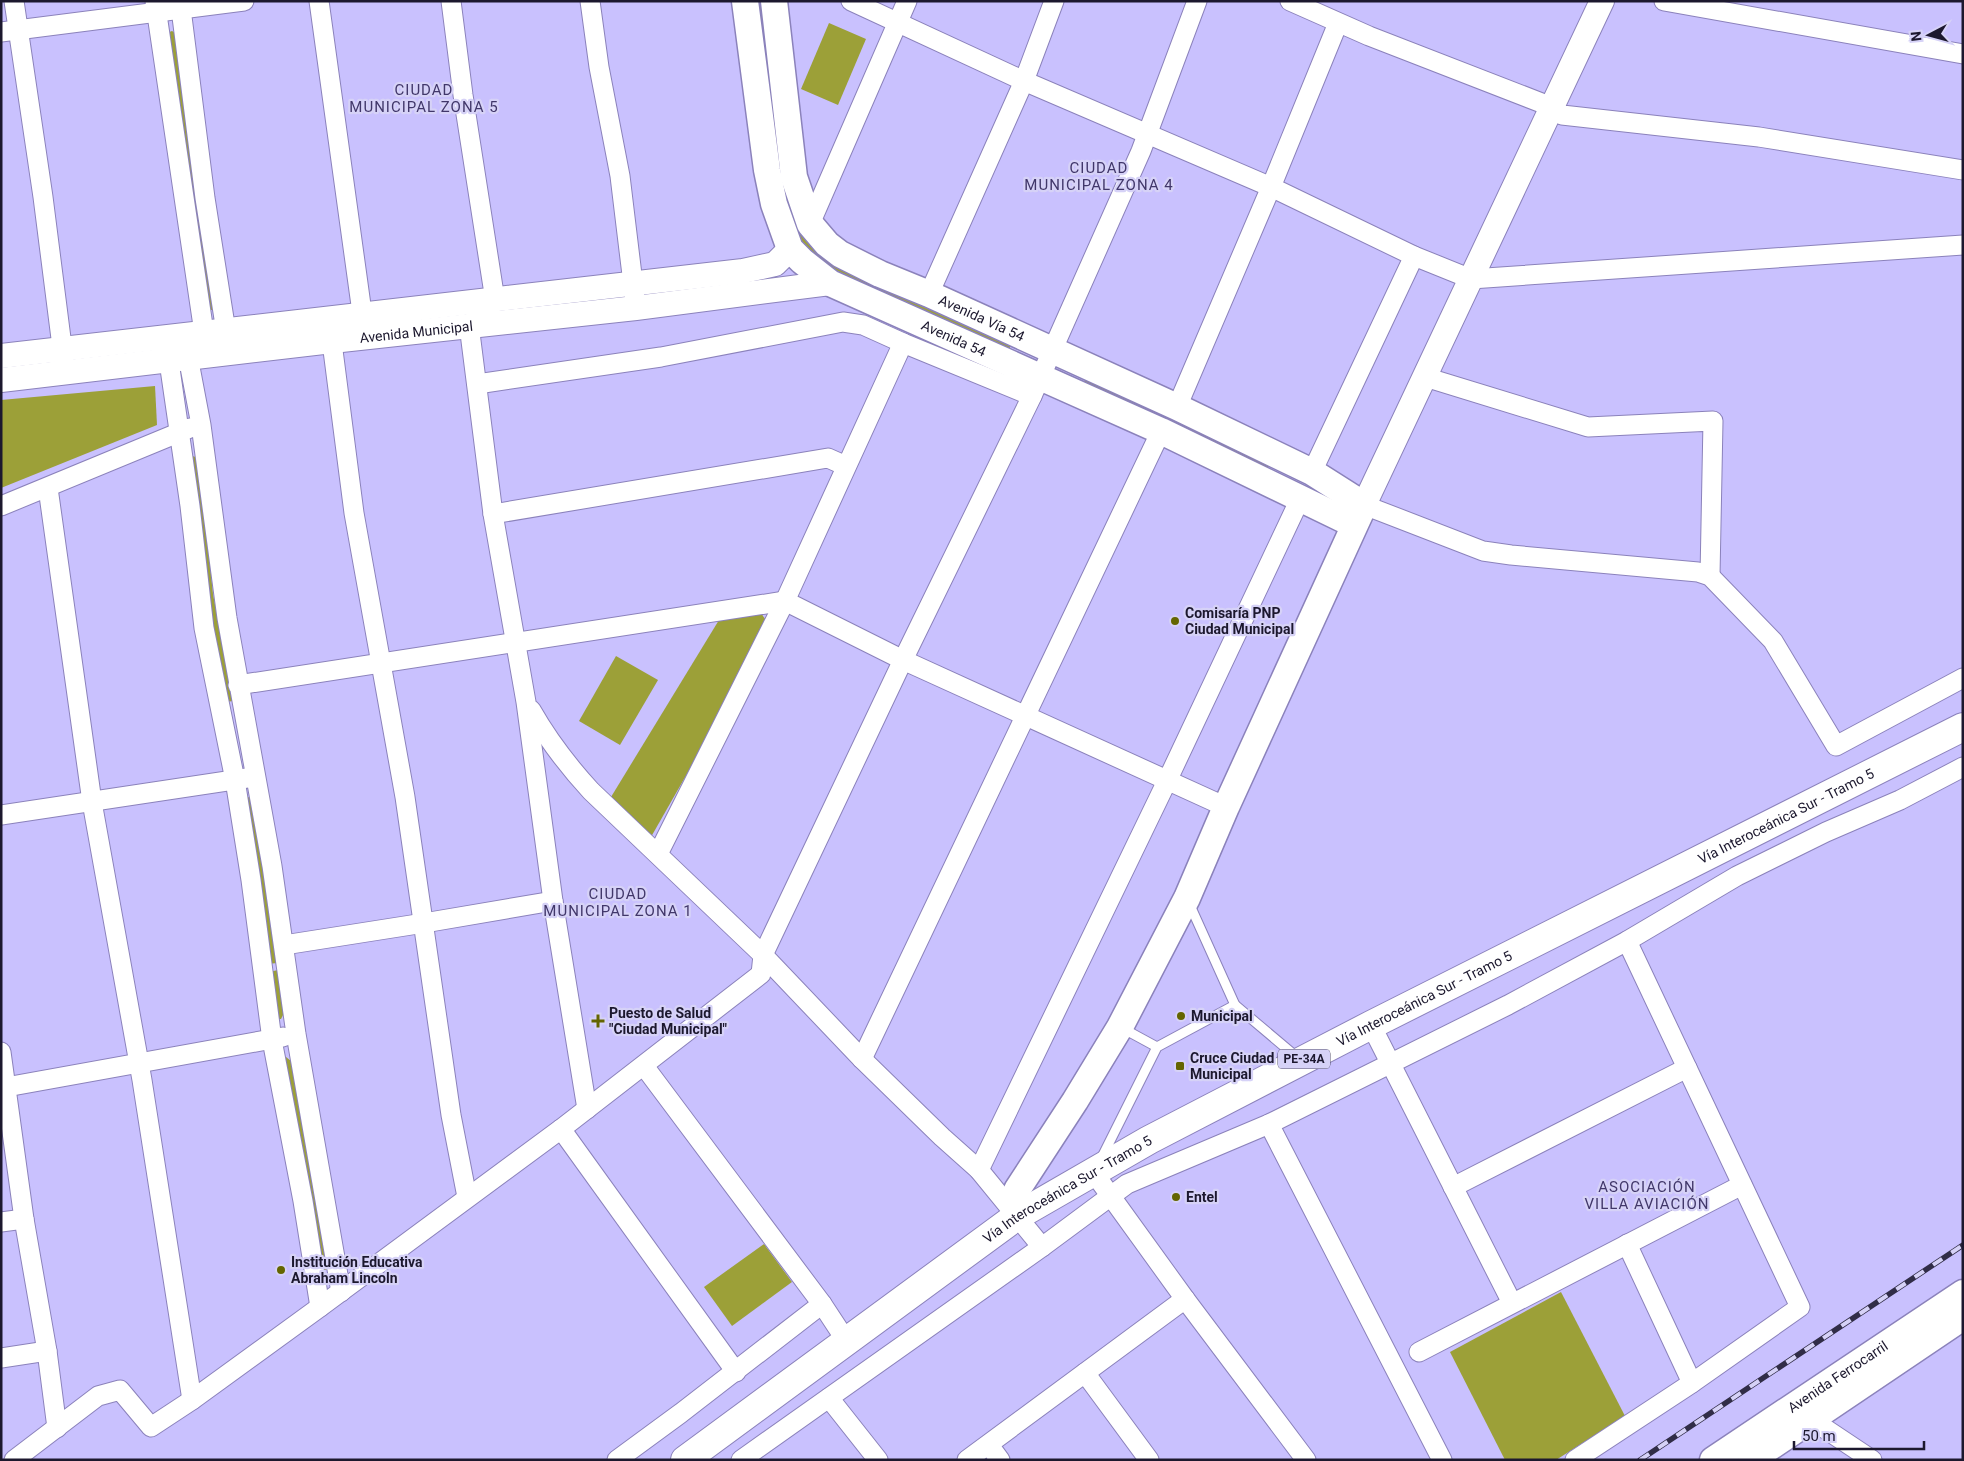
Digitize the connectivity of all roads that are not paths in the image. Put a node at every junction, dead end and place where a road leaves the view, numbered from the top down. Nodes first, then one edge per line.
1 (14, 1) edge
2 (244, 1) edge
3 (319, 1) edge
4 (451, 1) edge
5 (590, 1) edge
6 (746, 1) edge
7 (774, 1) edge
8 (851, 1) edge
9 (907, 1) edge
10 (1054, 1) edge
11 (1197, 1) edge
12 (1290, 1) edge
13 (1602, 1) edge
14 (1664, 1) edge
15 (181, 5) edge
16 (156, 6) edge
17 (897, 22) junction
18 (1338, 23) junction
19 (9, 31) edge
20 (1963, 54) edge
21 (1024, 81) junction
22 (1552, 107) junction
23 (1146, 134) junction
24 (1963, 170) edge
25 (1271, 187) junction
26 (810, 224) junction
27 (1963, 245) edge
28 (790, 249) junction
29 (1414, 256) junction
30 (1471, 279) junction
31 (830, 283) junction
32 (632, 285) junction
33 (929, 294) junction
34 (494, 300) junction
35 (636, 308) junction
36 (363, 314) junction
37 (469, 325) junction
38 (331, 330) junction
39 (195, 333) junction
40 (365, 338) junction
41 (903, 343) junction
42 (63, 349) junction
43 (1052, 351) junction
44 (1, 356) edge
45 (198, 357) junction
46 (65, 373) junction
47 (1425, 377) junction
48 (1, 380) edge
49 (477, 384) junction
50 (1036, 387) junction
51 (1177, 407) junction
52 (201, 424) junction
53 (1161, 431) junction
54 (179, 432) junction
55 (846, 466) junction
56 (1312, 472) junction
57 (48, 488) junction
58 (1300, 499) junction
59 (1, 506) edge
60 (493, 514) junction
61 (1358, 515) junction
62 (1710, 576) junction
63 (786, 601) junction
64 (516, 642) junction
65 (903, 660) junction
66 (381, 664) junction
67 (1963, 678) edge
68 (238, 686) junction
69 (526, 702) junction
70 (1026, 715) junction
71 (1963, 727) edge
72 (1963, 767) edge
73 (256, 776) junction
74 (235, 780) junction
75 (1167, 781) junction
76 (92, 802) junction
77 (1226, 807) junction
78 (1, 815) edge
79 (658, 854) junction
80 (1187, 898) junction
81 (553, 901) junction
82 (424, 923) junction
83 (1627, 941) junction
84 (284, 945) junction
85 (763, 955) junction
86 (1235, 1005) junction
87 (1370, 1024) junction
88 (1120, 1027) junction
89 (296, 1034) junction
90 (272, 1040) junction
91 (1157, 1047) junction
92 (1, 1052) edge
93 (862, 1059) junction
94 (1301, 1061) junction
95 (139, 1063) junction
96 (1389, 1064) junction
97 (644, 1066) junction
98 (1687, 1068) junction
99 (4, 1087) edge
100 (587, 1109) junction
101 (1269, 1124) junction
102 (560, 1129) junction
103 (979, 1170) junction
104 (1094, 1173) junction
105 (1742, 1185) junction
106 (1453, 1187) junction
107 (1112, 1196) junction
108 (467, 1197) junction
109 (1018, 1216) junction
110 (24, 1219) junction
111 (1, 1222) edge
112 (1627, 1244) junction
113 (1042, 1248) junction
114 (342, 1292) junction
115 (1963, 1293) edge
116 (1185, 1300) junction
117 (1512, 1303) junction
118 (822, 1304) junction
119 (320, 1308) junction
120 (1963, 1317) edge
121 (847, 1342) junction
122 (47, 1351) junction
123 (1419, 1352) dead end
124 (1, 1358) edge
125 (736, 1372) junction
126 (1085, 1372) junction
127 (1692, 1383) junction
128 (829, 1398) junction
129 (192, 1400) junction
130 (1812, 1420) junction
131 (57, 1428) junction
132 (994, 1452) edge
133 (14, 1460) edge
134 (616, 1460) edge
135 (685, 1460) edge
136 (741, 1460) edge
137 (878, 1460) edge
138 (967, 1460) edge
139 (1149, 1460) edge
140 (1306, 1460) edge
141 (1442, 1460) edge
142 (1575, 1460) edge
143 (1713, 1460) edge
144 (1751, 1460) edge
145 (1872, 1460) edge

1 - 19 street
2 - 15 street
3 - 36 street
4 - 34 street
5 - 32 street
6 - 28 main road, Avenida 54
7 - 26 main road, Avenida Vía 54
8 - 17 street
9 - 17 street
10 - 21 street
11 - 23 street
12 - 18 street
13 - 22 street
14 - 20 street
15 - 16 street
15 - 39 street
16 - 19 street
16 - 39 street
17 - 21 street
17 - 26 street
18 - 22 street
18 - 25 street
19 - 42 street
21 - 23 street
21 - 33 street
22 - 24 street
22 - 30 street
23 - 25 street
23 - 43 street
25 - 29 street
25 - 51 street
26 - 33 main road, Avenida Vía 54
27 - 30 street
28 - 31 main road, Avenida 54
28 - 32 street, Avenida Municipal
29 - 30 street
29 - 56 street
30 - 47 street
31 - 35 street, Avenida Municipal
31 - 50 main road, Avenida 54
32 - 34 street, Avenida Municipal
32 - 35 street
33 - 43 main road, Avenida Vía 54
34 - 36 street, Avenida Municipal
34 - 37 street
35 - 37 street, Avenida Municipal
36 - 38 street, Avenida Municipal
36 - 40 street
37 - 40 street, Avenida Municipal
37 - 49 street
38 - 39 street, Avenida Municipal
38 - 40 street, Avenida Municipal
38 - 45 street, Avenida Municipal
38 - 66 street
39 - 42 street, Avenida Municipal
39 - 45 street
39 - 45 street
41 - 49 street
41 - 50 street
41 - 55 street
42 - 44 street, Avenida Municipal
42 - 46 street
43 - 50 street
43 - 51 main road, Avenida Vía 54
45 - 46 street, Avenida Municipal
45 - 52 street
45 - 54 street
46 - 48 street, Avenida Municipal
47 - 61 street
47 - 62 street
49 - 60 street
50 - 53 main road, Avenida 54
50 - 65 street
51 - 56 main road, Avenida Vía 54
52 - 54 street
52 - 68 street
53 - 58 main road, Avenida 54
53 - 70 street
54 - 57 street
54 - 74 street
55 - 60 street
55 - 63 street
56 - 61 main road, Avenida Vía 54
57 - 59 street
57 - 76 street
58 - 61 main road, Avenida 54
58 - 75 street
60 - 64 street
61 - 62 street
61 - 77 main road
62 - 67 street
63 - 64 street
63 - 65 street
63 - 79 street
64 - 66 street
64 - 69 street
65 - 70 street
65 - 85 street
66 - 68 street
66 - 82 street
68 - 73 street
69 - 79 street
69 - 81 street
70 - 75 street
70 - 93 street
71 - 87 highway, Vía Interoceánica Sur - Tramo 5 / PE-34A
72 - 83 street
73 - 74 street
73 - 84 street
74 - 76 street
74 - 90 street
75 - 77 street
75 - 103 street
76 - 78 street
76 - 95 street
77 - 80 main road
79 - 85 street
80 - 86 lane
80 - 88 main road
81 - 82 street
81 - 100 street
82 - 84 street
82 - 108 street
83 - 96 street
83 - 98 street
84 - 89 street
85 - 93 street
85 - 97 street
86 - 91 lane
86 - 94 lane
87 - 94 highway, Vía Interoceánica Sur - Tramo 5 / PE-34A
87 - 96 street
88 - 91 lane
88 - 109 main road
89 - 90 street
89 - 114 street
90 - 95 street
90 - 119 street
91 - 104 lane
92 - 99 street
93 - 103 street
94 - 104 highway, Vía Interoceánica Sur - Tramo 5 / PE-34A
95 - 99 street
95 - 129 street
96 - 101 street
96 - 106 street
97 - 100 street
97 - 118 street
98 - 105 street
98 - 106 street
99 - 110 street
100 - 102 street
101 - 107 street
101 - 141 street
102 - 108 street
102 - 125 street
103 - 109 street
104 - 107 street
104 - 109 highway, Vía Interoceánica Sur - Tramo 5 / PE-34A
105 - 112 street
105 - 127 street
106 - 117 street
107 - 113 street
107 - 116 street
108 - 114 street
109 - 113 street
109 - 121 highway, Vía Interoceánica Sur - Tramo 5 / PE-34A
110 - 111 street
110 - 122 street
112 - 117 street
112 - 127 street
113 - 128 street
114 - 119 street
115 - 143 main road, Avenida Ferrocarril
116 - 126 street
116 - 140 street
117 - 123 street
118 - 121 street
118 - 125 street
119 - 129 street
120 - 130 main road, Avenida Ferrocarril
121 - 135 highway, Vía Interoceánica Sur - Tramo 5 / PE-34A
122 - 124 street
122 - 131 street
125 - 134 street
126 - 132 street
126 - 139 street
127 - 142 street
128 - 136 street
128 - 137 street
129 - 131 street
130 - 144 main road, Avenida Ferrocarril
130 - 145 street
131 - 133 street
132 - 138 street

